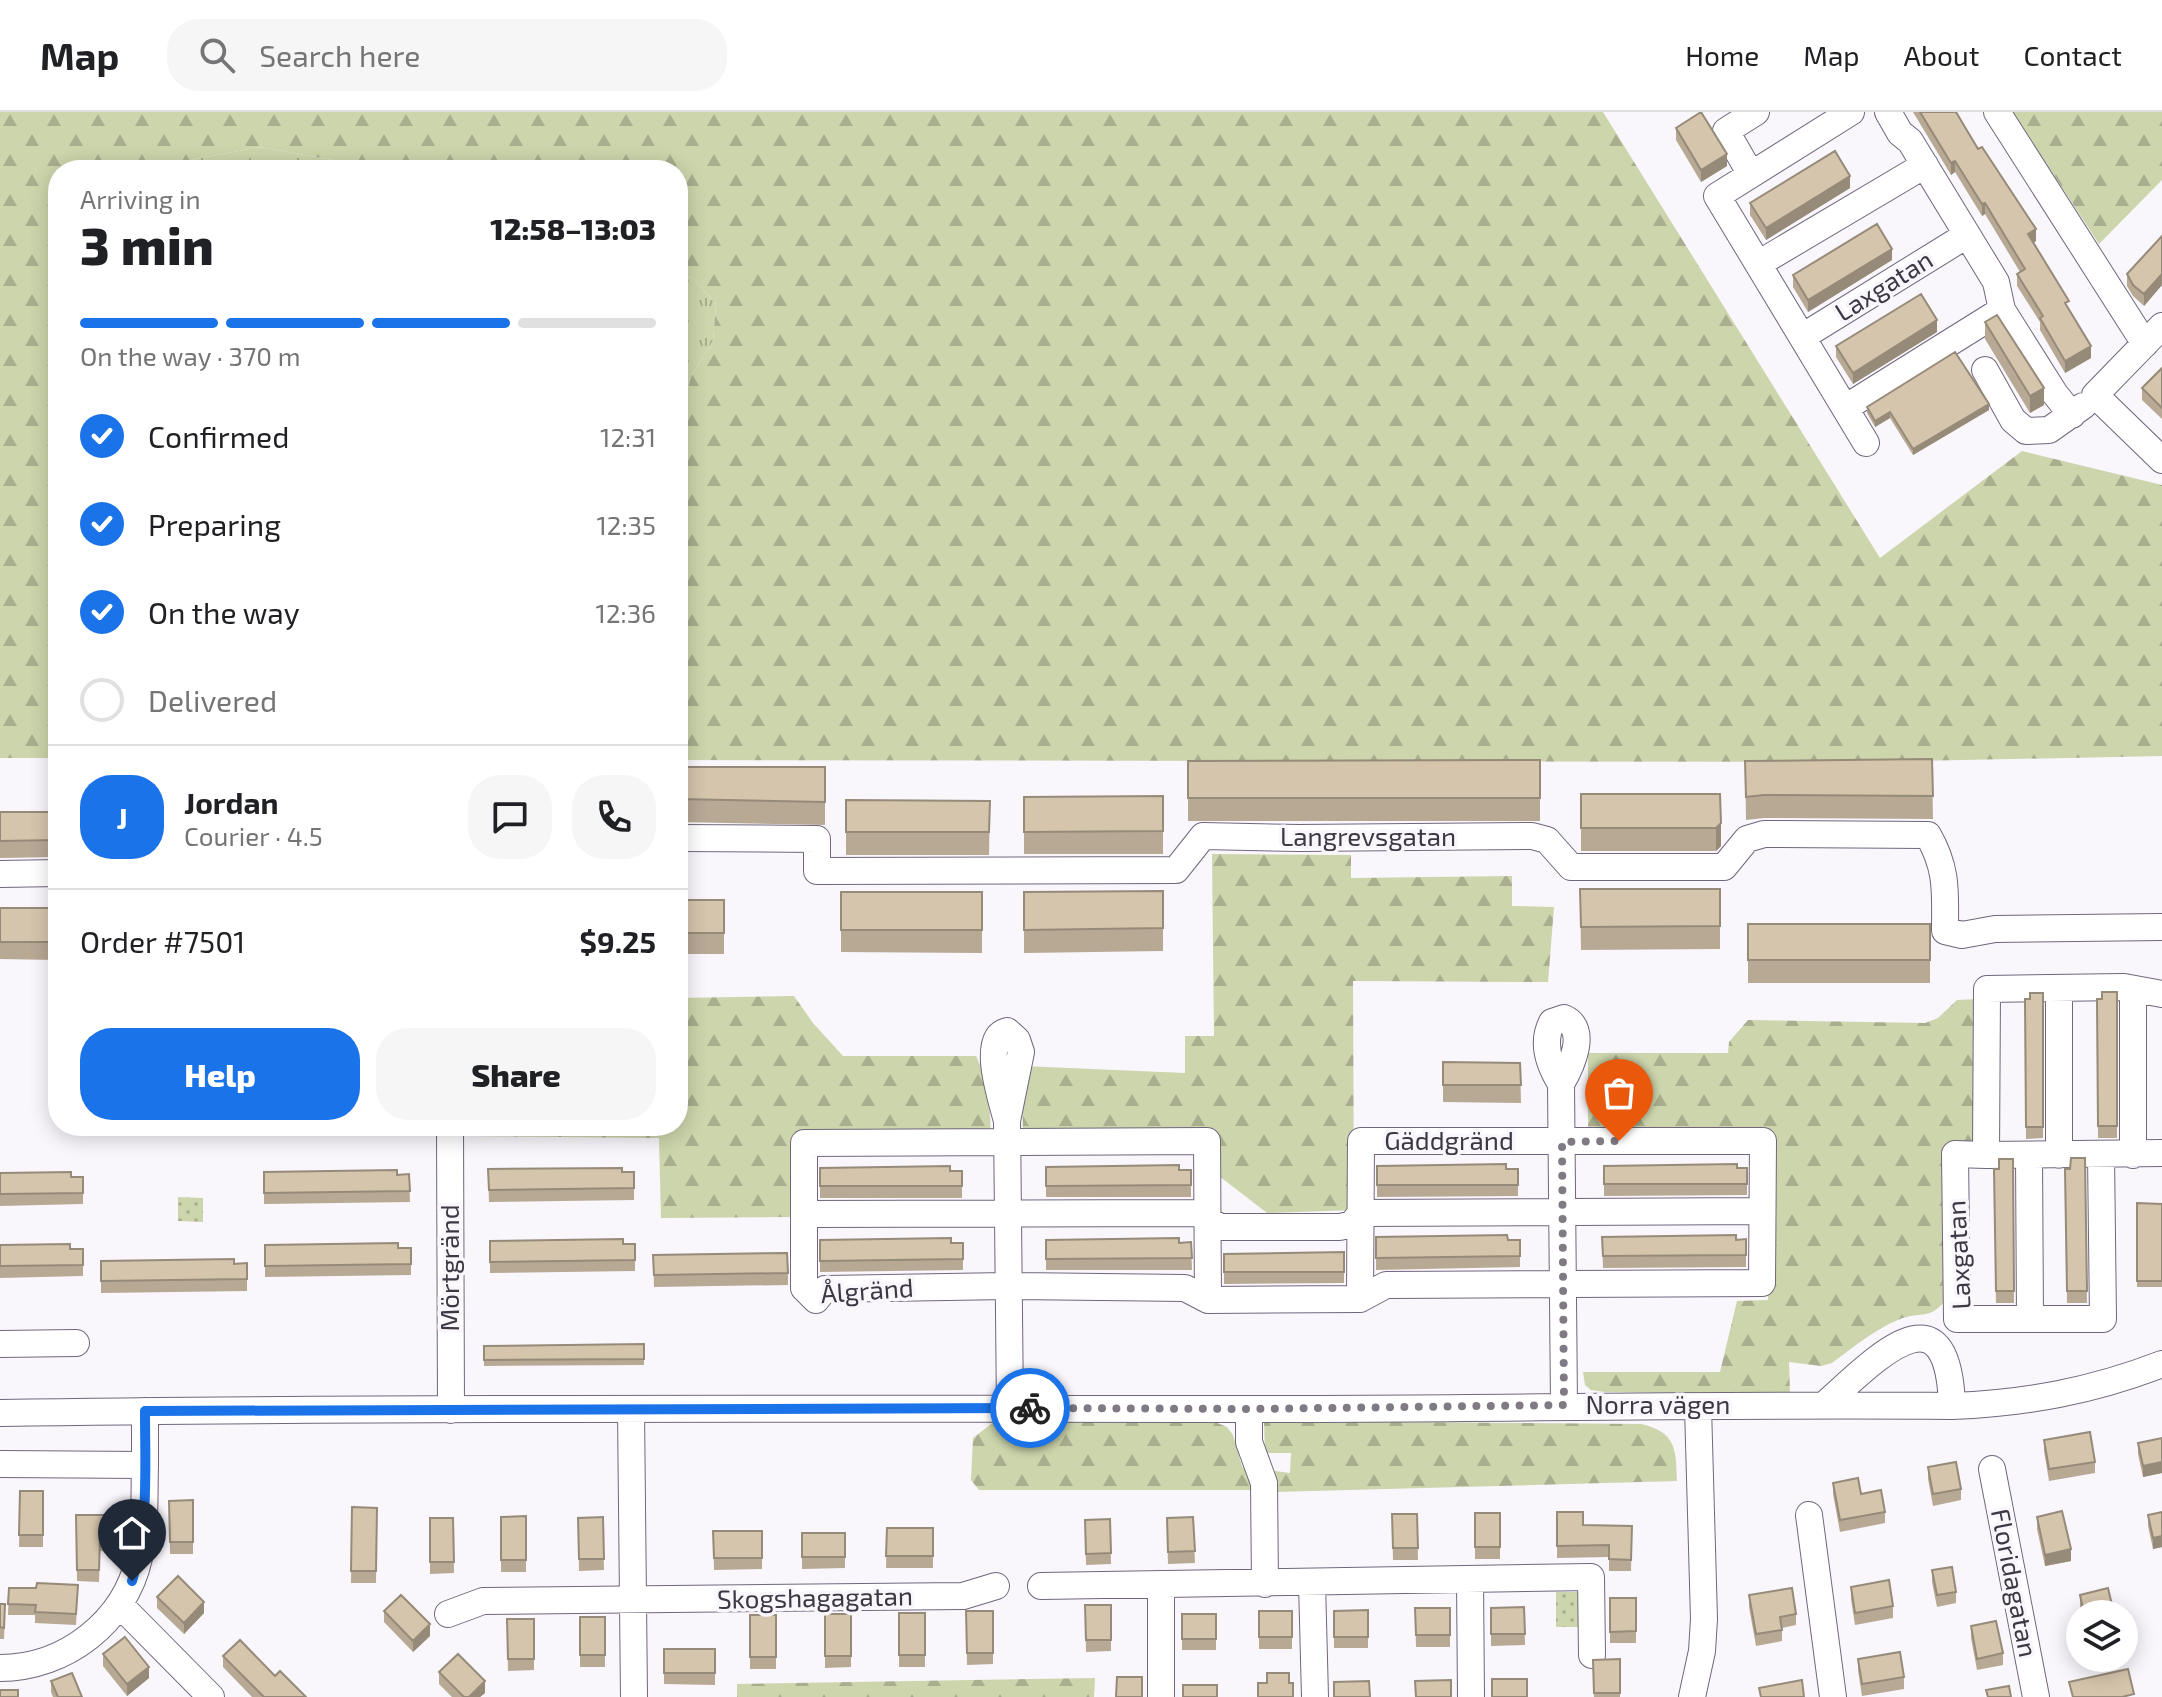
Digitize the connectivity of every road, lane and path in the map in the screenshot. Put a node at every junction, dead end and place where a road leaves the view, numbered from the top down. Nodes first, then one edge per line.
1 (1756, 112) edge
2 (1851, 112) edge
3 (1888, 112) edge
4 (1997, 112) edge
5 (1720, 122) edge
6 (1925, 165) junction
7 (1750, 173) junction
8 (1967, 235) junction
9 (1758, 264) junction
10 (2002, 310) junction
11 (2154, 335) edge
12 (1802, 337) junction
13 (1985, 370) dead end
14 (2095, 395) junction
15 (1845, 408) junction
16 (2072, 415) junction
17 (1866, 443) dead end
18 (2162, 460) edge
19 (688, 838) edge
20 (48, 873) edge
21 (0, 874) edge
22 (2162, 927) edge
23 (2059, 988) junction
24 (2133, 989) junction
25 (2162, 994) edge
26 (1561, 1084) dead end
27 (1007, 1132) junction
28 (450, 1136) edge
29 (1562, 1142) junction
30 (2162, 1153) edge
31 (1986, 1155) junction
32 (2029, 1155) junction
33 (2059, 1155) junction
34 (2101, 1155) junction
35 (2133, 1155) junction
36 (1762, 1211) junction
37 (1562, 1212) junction
38 (1361, 1213) junction
39 (804, 1214) junction
40 (1007, 1214) junction
41 (1207, 1220) junction
42 (1563, 1284) junction
43 (1007, 1286) junction
44 (1360, 1299) junction
45 (1208, 1300) junction
46 (2030, 1319) junction
47 (76, 1343) dead end
48 (0, 1344) edge
49 (2162, 1362) edge
50 (1564, 1405) junction
51 (1824, 1405) junction
52 (1952, 1406) junction
53 (1698, 1407) junction
54 (1010, 1408) junction
55 (1249, 1409) junction
56 (451, 1410) junction
57 (631, 1410) junction
58 (145, 1411) junction
59 (0, 1413) edge
60 (0, 1464) edge
61 (145, 1465) junction
62 (1992, 1469) dead end
63 (1809, 1515) dead end
64 (1470, 1580) junction
65 (1312, 1583) junction
66 (1161, 1584) junction
67 (1265, 1584) junction
68 (996, 1586) dead end
69 (1041, 1586) dead end
70 (633, 1600) junction
71 (121, 1606) junction
72 (448, 1614) dead end
73 (1592, 1655) dead end
74 (0, 1668) edge
75 (211, 1697) edge
76 (634, 1697) edge
77 (1161, 1697) edge
78 (1315, 1697) edge
79 (1471, 1697) edge
80 (1692, 1697) edge
81 (1833, 1697) edge
82 (2036, 1697) edge

1 - 5 street
2 - 7 street
3 - 6 street
4 - 11 street
5 - 7 street
6 - 8 street
6 - 9 street
7 - 9 street
8 - 10 street
8 - 12 street, Laxgatan
9 - 12 street
10 - 15 street
10 - 16 street
11 - 14 street
12 - 15 street
13 - 16 street
14 - 16 street
14 - 18 street
15 - 17 street
19 - 22 street, Langrevsgatan
20 - 21 street
23 - 24 street
23 - 31 street
23 - 33 street
24 - 25 street
24 - 35 street
26 - 29 street
27 - 39 street, Ålgränd
27 - 40 street
27 - 41 street, Ålgränd
28 - 56 street, Mörtgränd
29 - 36 street, Gäddgränd
29 - 37 street
29 - 38 street, Gäddgränd
30 - 35 street, Laxgatan
31 - 32 street, Laxgatan
31 - 46 street, Laxgatan
32 - 33 street, Laxgatan
32 - 46 street
33 - 34 street, Laxgatan
34 - 35 street, Laxgatan
34 - 46 street, Laxgatan
36 - 37 street
36 - 42 street, Gäddgränd
37 - 38 street
37 - 42 street
38 - 41 street
38 - 44 street, Gäddgränd
39 - 40 street
39 - 43 street, Ålgränd
40 - 41 street
40 - 43 street
41 - 45 street, Ålgränd
42 - 44 street, Gäddgränd
42 - 50 street
43 - 45 street, Ålgränd
43 - 54 street
44 - 45 street, Gäddgränd
47 - 48 street
49 - 52 street, Norra vägen
50 - 53 street, Norra vägen
50 - 55 street, Norra vägen
51 - 52 street, Norra vägen
51 - 52 street
51 - 53 street, Norra vägen
53 - 80 street
54 - 55 street, Norra vägen
54 - 57 street, Norra vägen
55 - 67 street
56 - 57 street, Norra vägen
56 - 58 street, Norra vägen
57 - 70 street
58 - 59 street, Norra vägen
58 - 61 street
60 - 61 street
61 - 71 street
62 - 82 street, Floridagatan
63 - 81 street
64 - 65 street
64 - 73 street
64 - 79 street
65 - 67 street
65 - 78 street
66 - 67 street
66 - 69 street
66 - 77 street
68 - 70 street, Skogshagagatan
70 - 72 street, Skogshagagatan
70 - 76 street
71 - 74 street
71 - 75 street

